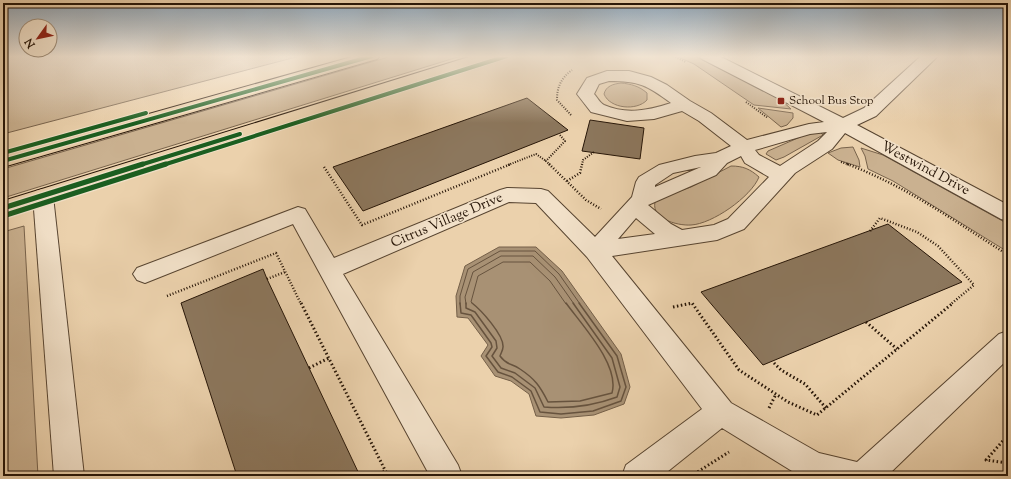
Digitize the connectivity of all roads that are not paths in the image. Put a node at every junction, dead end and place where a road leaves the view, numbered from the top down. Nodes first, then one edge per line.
1 (293, 78) edge
2 (417, 78) edge
3 (602, 78) edge
4 (638, 78) edge
5 (750, 78) edge
6 (773, 78) edge
7 (904, 78) edge
8 (684, 105) junction
9 (843, 125) junction
10 (744, 147) junction
11 (3, 161) edge
12 (782, 176) junction
13 (43, 196) junction
14 (638, 203) junction
15 (3, 208) edge
16 (1008, 214) edge
17 (680, 238) junction
18 (595, 251) junction
19 (329, 270) junction
20 (145, 274) dead end
21 (1008, 342) edge
22 (721, 412) junction
23 (69, 476) edge
24 (447, 476) edge
25 (637, 476) edge
26 (853, 476) edge
27 (864, 476) edge

1 - 11 main road
2 - 13 main road
3 - 8 street
4 - 8 street
5 - 9 street, Westwind Drive
6 - 9 street, Westwind Drive
7 - 9 street
8 - 10 street
9 - 10 street
9 - 12 street
9 - 16 street, Westwind Drive
10 - 12 street
10 - 14 street
12 - 17 street
13 - 15 main road
13 - 23 street
14 - 17 street
14 - 18 street
17 - 18 street
18 - 19 street, Citrus Village Drive
18 - 22 street, Citrus Village Drive
19 - 20 street
19 - 24 street
21 - 27 street
22 - 25 street
22 - 26 street, Citrus Village Drive

